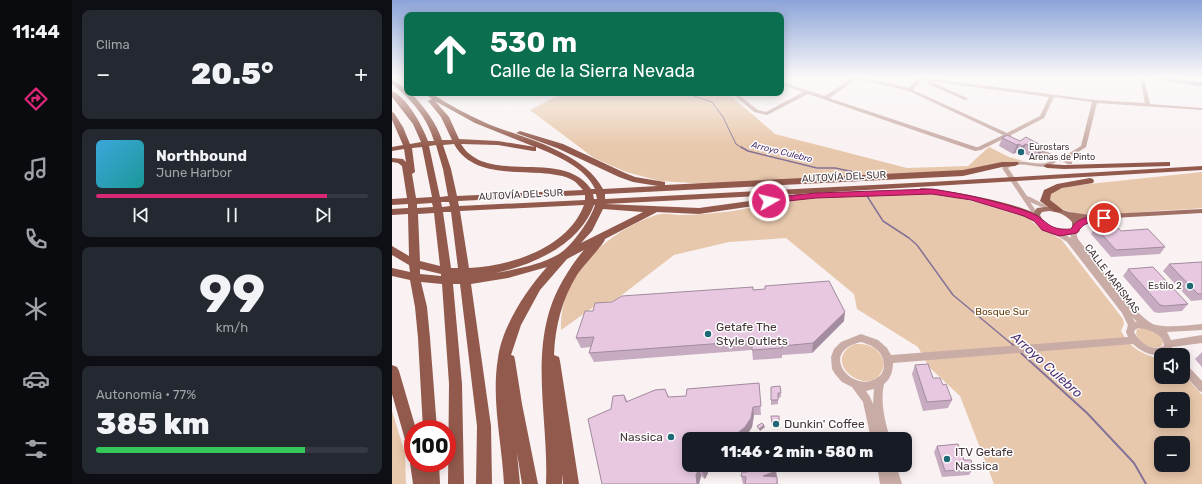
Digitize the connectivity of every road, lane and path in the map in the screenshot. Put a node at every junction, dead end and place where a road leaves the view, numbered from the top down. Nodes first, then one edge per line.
1 (400, 101) edge
2 (414, 101) edge
3 (432, 101) edge
4 (437, 101) edge
5 (744, 101) edge
6 (791, 101) edge
7 (833, 101) edge
8 (933, 101) edge
9 (1050, 101) edge
10 (1091, 101) edge
11 (1095, 101) junction
12 (1147, 101) edge
13 (1148, 105) junction
14 (1202, 109) edge
15 (392, 114) edge
16 (468, 117) junction
17 (1007, 135) junction
18 (1016, 139) edge
19 (1030, 146) edge
20 (392, 149) edge
21 (392, 160) edge
22 (1054, 163) junction
23 (1070, 163) joint
24 (1015, 164) junction
25 (1202, 164) edge
26 (1086, 166) junction
27 (993, 167) junction
28 (1189, 167) junction
29 (1202, 168) edge
30 (1006, 170) junction
31 (586, 172) junction
32 (875, 177) junction
33 (974, 177) junction
34 (709, 186) junction
35 (880, 186) junction
36 (1024, 194) junction
37 (616, 195) junction
38 (412, 198) junction
39 (575, 201) junction
40 (476, 206) junction
41 (1048, 208) junction
42 (395, 210) edge
43 (1058, 210) junction
44 (1202, 212) edge
45 (1068, 214) junction
46 (1037, 217) junction
47 (621, 226) junction
48 (1075, 228) junction
49 (1055, 232) junction
50 (396, 253) edge
51 (394, 273) edge
52 (488, 274) junction
53 (556, 306) junction
54 (1133, 326) junction
55 (1151, 327) junction
56 (1202, 327) edge
57 (512, 332) junction
58 (1202, 339) edge
59 (1134, 340) junction
60 (1169, 348) edge
61 (1170, 348) edge
62 (1154, 351) edge
63 (889, 359) junction
64 (393, 374) edge
65 (1190, 375) edge
66 (880, 382) junction
67 (856, 385) junction
68 (1202, 388) edge
69 (407, 420) edge
70 (429, 420) edge
71 (874, 432) edge
72 (883, 432) edge
73 (419, 472) edge
74 (431, 472) edge
75 (883, 472) edge
76 (893, 472) edge
77 (554, 477) edge
78 (421, 484) edge
79 (432, 484) edge
80 (456, 484) edge
81 (484, 484) edge
82 (512, 484) edge
83 (530, 484) edge
84 (571, 484) edge
85 (886, 484) edge
86 (896, 484) edge

1 - 80 highway
2 - 81 highway
3 - 52 highway
4 - 16 highway
5 - 6 street
7 - 17 street
8 - 17 street
9 - 17 street
10 - 11 street
11 - 13 street
11 - 22 street
12 - 13 street
13 - 14 street
15 - 38 highway
16 - 31 highway
16 - 34 highway
17 - 18 street
19 - 22 street
20 - 31 highway
21 - 38 highway
22 - 23 street
22 - 24 street
22 - 26 highway
23 - 26 highway
24 - 27 highway
24 - 30 street
25 - 28 highway, AUTOVÍA DEL SUR
26 - 28 highway
27 - 30 highway
27 - 32 highway
28 - 29 highway, AUTOVÍA DEL SUR
28 - 33 highway, AUTOVÍA DEL SUR
28 - 35 highway, AUTOVÍA DEL SUR
28 - 43 highway
30 - 36 street
31 - 57 highway
32 - 33 highway
32 - 34 highway
33 - 37 highway, AUTOVÍA DEL SUR
34 - 37 highway
35 - 37 highway, AUTOVÍA DEL SUR
35 - 47 highway
36 - 41 street
36 - 46 street
37 - 39 highway, AUTOVÍA DEL SUR
38 - 70 highway
39 - 40 highway
39 - 40 highway
39 - 46 highway
40 - 42 highway
40 - 42 highway
41 - 43 main road
41 - 46 main road
43 - 45 main road
44 - 45 main road
44 - 48 main road
45 - 48 main road
46 - 49 main road
47 - 52 highway
47 - 53 highway
48 - 49 main road
48 - 55 street, CALLE MARISMAS
49 - 54 street, CALLE MARISMAS
50 - 52 highway
51 - 52 highway
53 - 77 highway
53 - 84 highway
54 - 55 street
54 - 59 street
55 - 56 street
55 - 60 street, CALLE MARISMAS
57 - 82 highway
57 - 83 highway
58 - 61 street
59 - 62 street
59 - 63 street
63 - 66 street
63 - 67 street
64 - 69 highway
65 - 68 street
66 - 67 street
66 - 72 street
67 - 71 street
73 - 78 highway
74 - 79 highway
75 - 85 street
76 - 86 street

